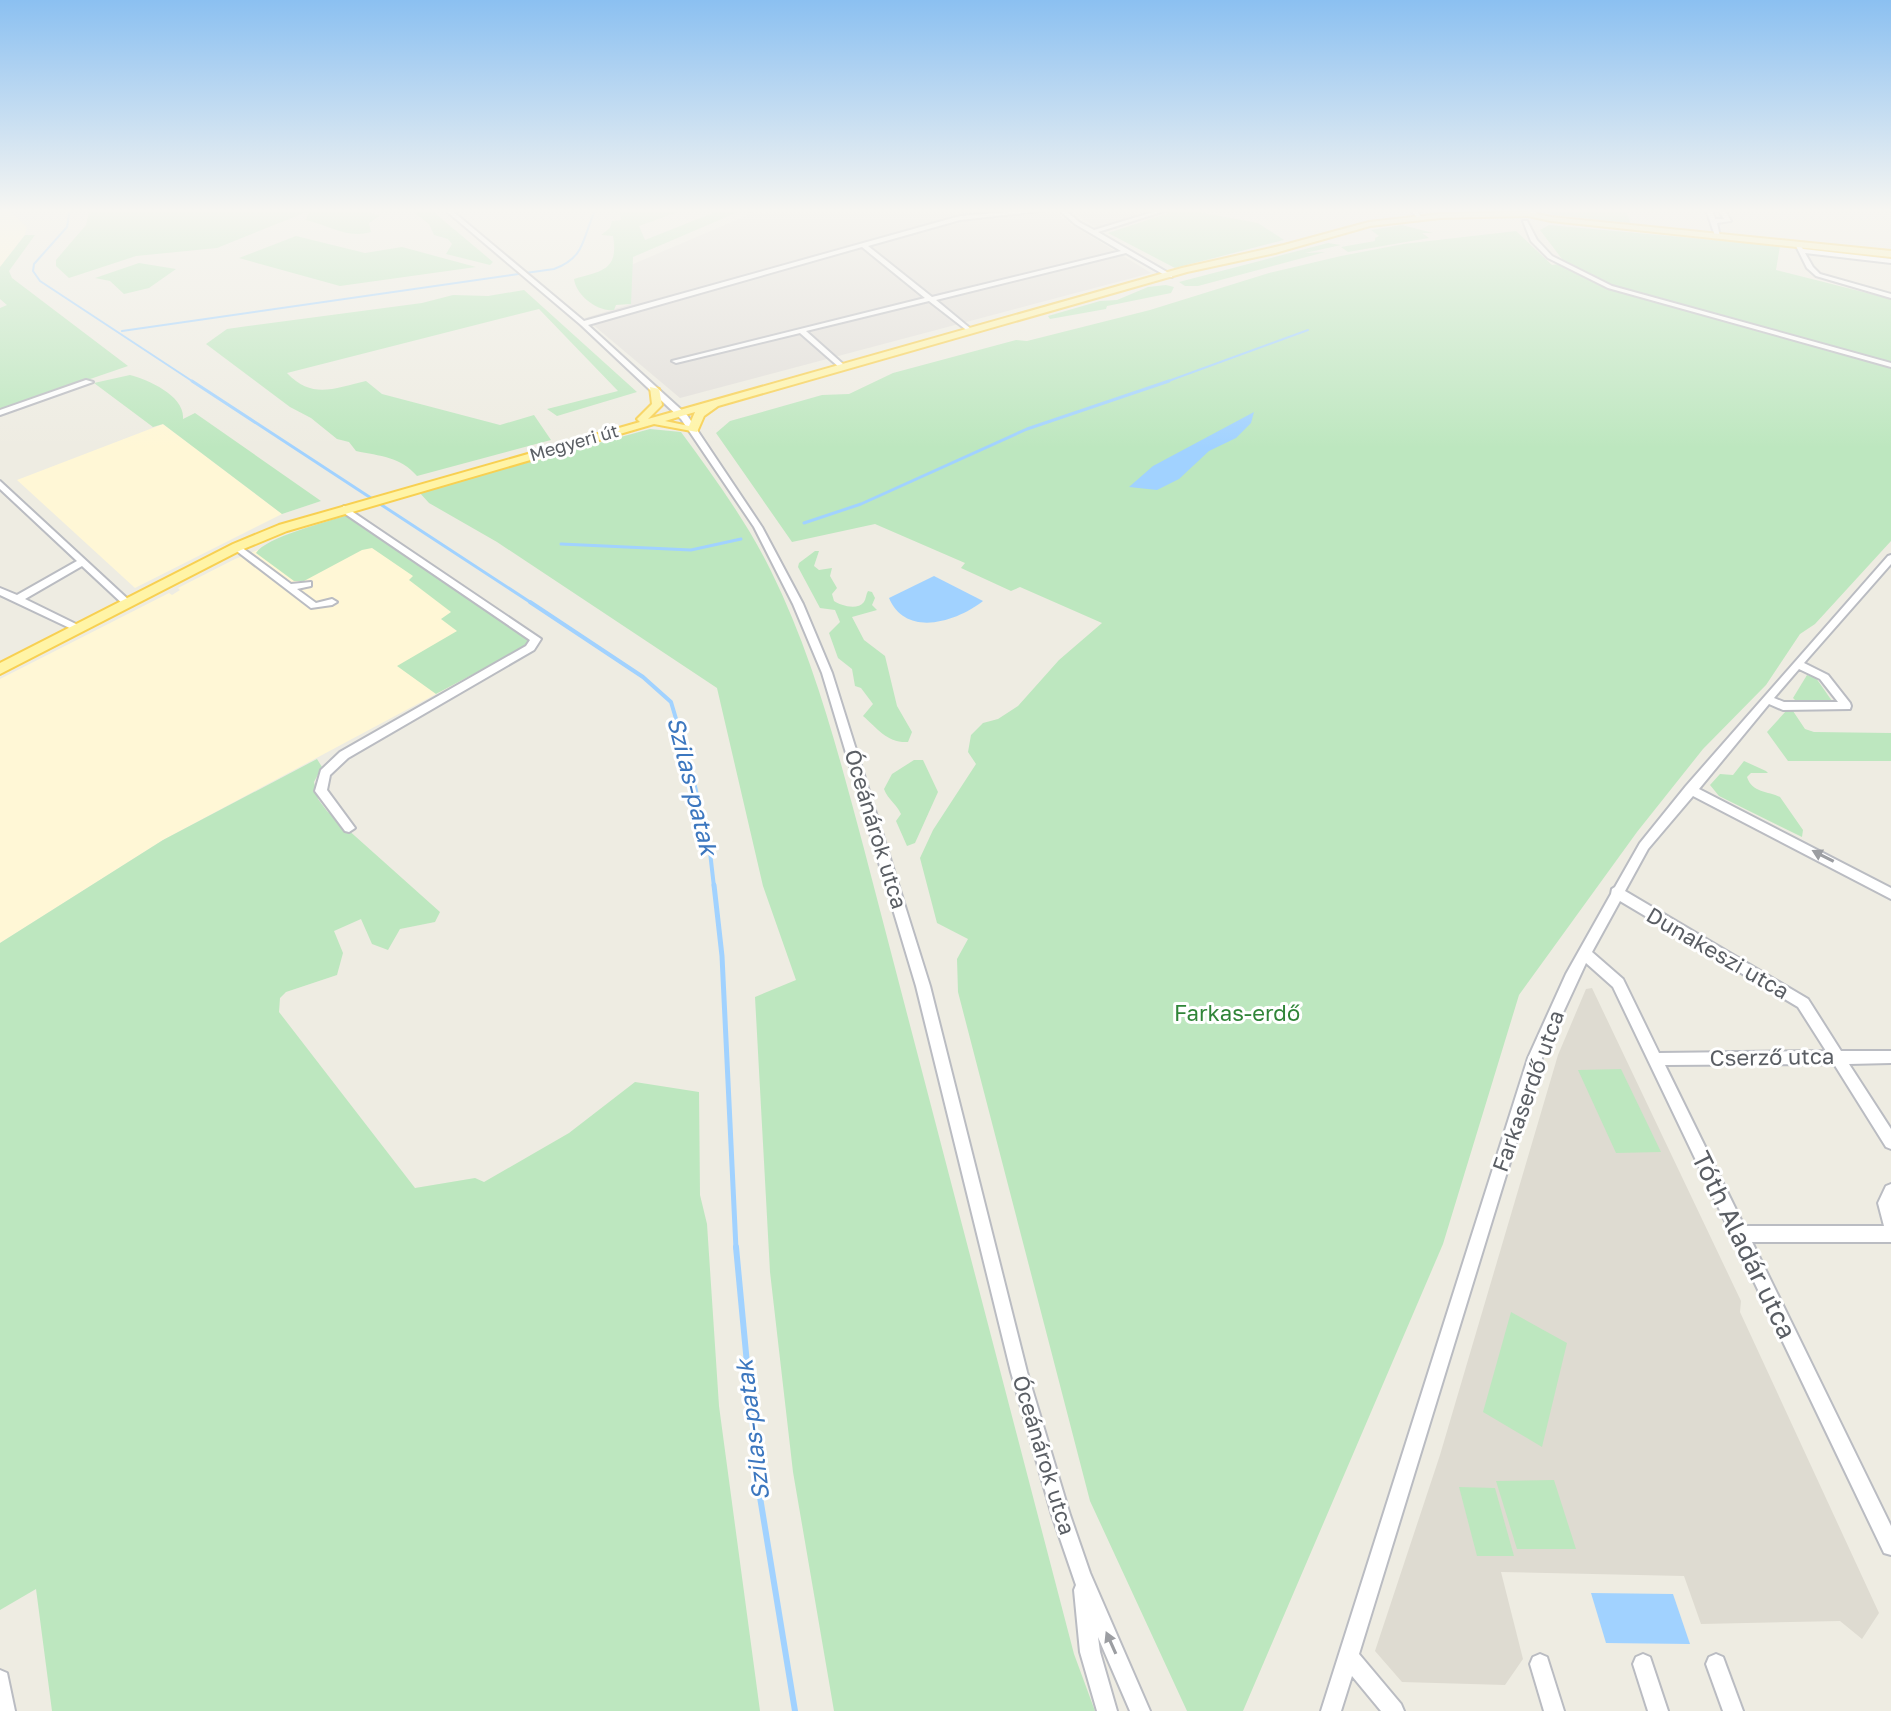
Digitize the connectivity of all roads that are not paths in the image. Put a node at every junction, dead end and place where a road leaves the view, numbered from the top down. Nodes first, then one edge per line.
1 (542, 289) edge
2 (710, 289) edge
3 (917, 289) edge
4 (972, 289) edge
5 (1119, 289) edge
6 (1615, 289) edge
7 (1864, 289) edge
8 (1891, 296) edge
9 (930, 299) junction
10 (583, 324) junction
11 (969, 330) junction
12 (802, 331) junction
13 (676, 361) dead end
14 (1891, 365) edge
15 (840, 366) junction
16 (89, 382) dead end
17 (654, 389) junction
18 (725, 399) junction
19 (0, 413) edge
20 (679, 413) junction
21 (631, 426) junction
22 (693, 430) junction
23 (0, 484) edge
24 (349, 507) junction
25 (237, 547) junction
26 (1891, 558) edge
27 (82, 562) junction
28 (308, 584) dead end
29 (289, 587) junction
30 (0, 591) edge
31 (18, 599) junction
32 (332, 602) dead end
33 (128, 604) junction
34 (79, 629) junction
35 (1797, 664) junction
36 (0, 669) edge
37 (1768, 699) junction
38 (1690, 789) junction
39 (349, 828) dead end
40 (1616, 892) junction
41 (1891, 894) edge
42 (1585, 954) junction
43 (1837, 1056) junction
44 (1891, 1057) edge
45 (1654, 1059) junction
46 (1891, 1142) edge
47 (1891, 1191) edge
48 (1891, 1225) edge
49 (1739, 1234) junction
50 (1891, 1234) edge
51 (1891, 1546) edge
52 (1081, 1575) junction
53 (1348, 1657) junction
54 (1540, 1664) dead end
55 (1643, 1664) dead end
56 (1716, 1664) dead end
57 (0, 1680) edge
58 (5, 1711) edge
59 (1107, 1711) edge
60 (1140, 1711) edge
61 (1331, 1711) edge
62 (1394, 1711) edge
63 (1554, 1711) edge
64 (1658, 1711) edge
65 (1733, 1711) edge

1 - 10 street, Óceánárok utca
2 - 10 street
3 - 9 street
4 - 9 street
5 - 11 main road, Megyeri út
6 - 14 street
7 - 8 street
9 - 11 street
9 - 12 street
10 - 17 street, Óceánárok utca
11 - 15 main road, Megyeri út
12 - 13 street
12 - 15 street
15 - 18 main road, Megyeri út
16 - 19 street
17 - 20 street, Óceánárok utca
17 - 21 main road
18 - 20 main road, Megyeri út
18 - 22 main road
20 - 21 main road, Megyeri út
20 - 22 street, Óceánárok utca
21 - 22 main road
21 - 24 main road, Megyeri út
22 - 52 street, Óceánárok utca
23 - 27 street
24 - 25 main road, Megyeri út
24 - 39 street
25 - 29 street
25 - 33 main road, Megyeri út
26 - 35 street, Farkaserdő utca
27 - 31 street
27 - 33 street
28 - 29 street
29 - 32 street
30 - 31 street
31 - 34 street
33 - 34 main road, Megyeri út
34 - 36 main road, Megyeri út
35 - 37 street, Farkaserdő utca
35 - 37 street
37 - 38 street, Farkaserdő utca
38 - 40 street, Farkaserdő utca
41 -> 38 street
40 - 42 street, Farkaserdő utca
40 - 43 street, Dunakeszi utca
42 - 45 street, Tóth Aladár utca
42 - 53 street, Farkaserdő utca
43 - 44 street, Cserző utca
43 - 45 street, Cserző utca
43 - 46 street, Dunakeszi utca
45 - 49 street, Tóth Aladár utca
47 - 48 street
49 - 50 street
49 - 51 street, Tóth Aladár utca
52 - 59 street, Óceánárok utca
60 -> 52 street, Óceánárok utca
53 - 61 street, Farkaserdő utca
53 - 62 street
54 - 63 street
55 - 64 street
56 - 65 street
57 - 58 street

